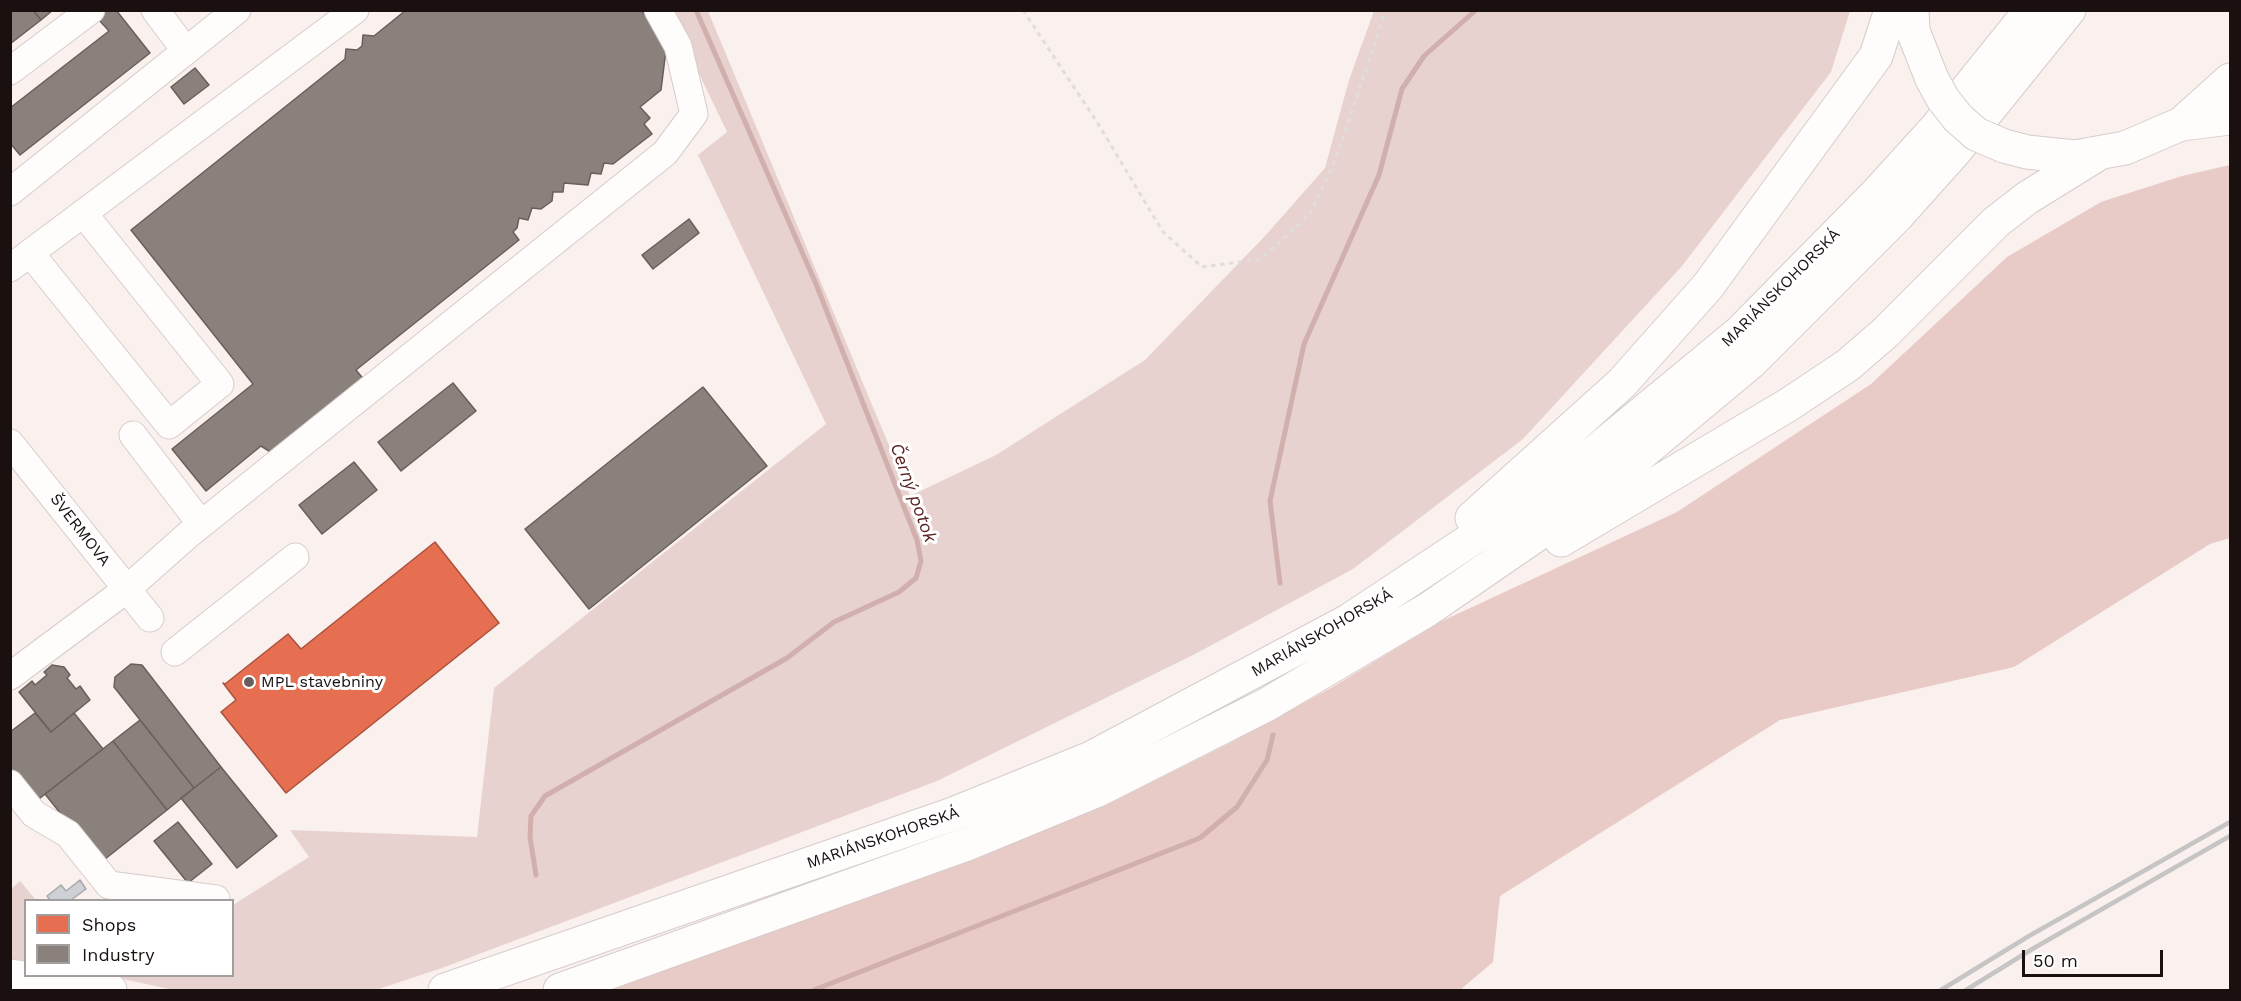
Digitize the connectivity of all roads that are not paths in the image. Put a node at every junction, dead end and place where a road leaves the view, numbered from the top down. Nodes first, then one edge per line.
1 (91, 10) edge
2 (155, 10) edge
3 (237, 10) edge
4 (355, 10) edge
5 (658, 10) edge
6 (1892, 10) edge
7 (1911, 10) edge
8 (2031, 10) edge
9 (2069, 10) edge
10 (186, 51) junction
11 (10, 71) edge
12 (2230, 80) edge
13 (2230, 118) edge
14 (2181, 124) junction
15 (2098, 154) junction
16 (10, 192) edge
17 (84, 213) junction
18 (20, 260) edge
19 (133, 435) dead end
20 (10, 442) edge
21 (201, 524) junction
22 (295, 557) dead end
23 (127, 589) junction
24 (1427, 610) junction
25 (150, 618) dead end
26 (1348, 621) junction
27 (175, 652) dead end
28 (10, 676) edge
29 (10, 784) edge
30 (216, 899) dead end
31 (10, 976) edge
32 (10, 990) edge
33 (21, 990) edge
34 (110, 990) edge
35 (445, 990) edge
36 (560, 990) edge

1 - 11 street
2 - 10 street
3 - 10 street
4 - 17 street
5 - 21 street
6 - 26 main road
7 - 15 main road, bridge
8 - 26 main road, MARIÁNSKOHORSKÁ
9 - 24 main road, MARIÁNSKOHORSKÁ
10 - 16 street
12 - 14 main road
13 - 14 main road
14 - 15 main road
15 - 24 main road
17 - 18 street
17 - 18 street
19 - 21 street
20 - 23 street, ŠVERMOVA
21 - 23 street
22 - 27 street
23 - 25 street, ŠVERMOVA
23 - 28 street
24 - 36 main road, MARIÁNSKOHORSKÁ
26 - 35 main road, MARIÁNSKOHORSKÁ
29 - 30 street
31 - 34 main road
32 - 33 main road

